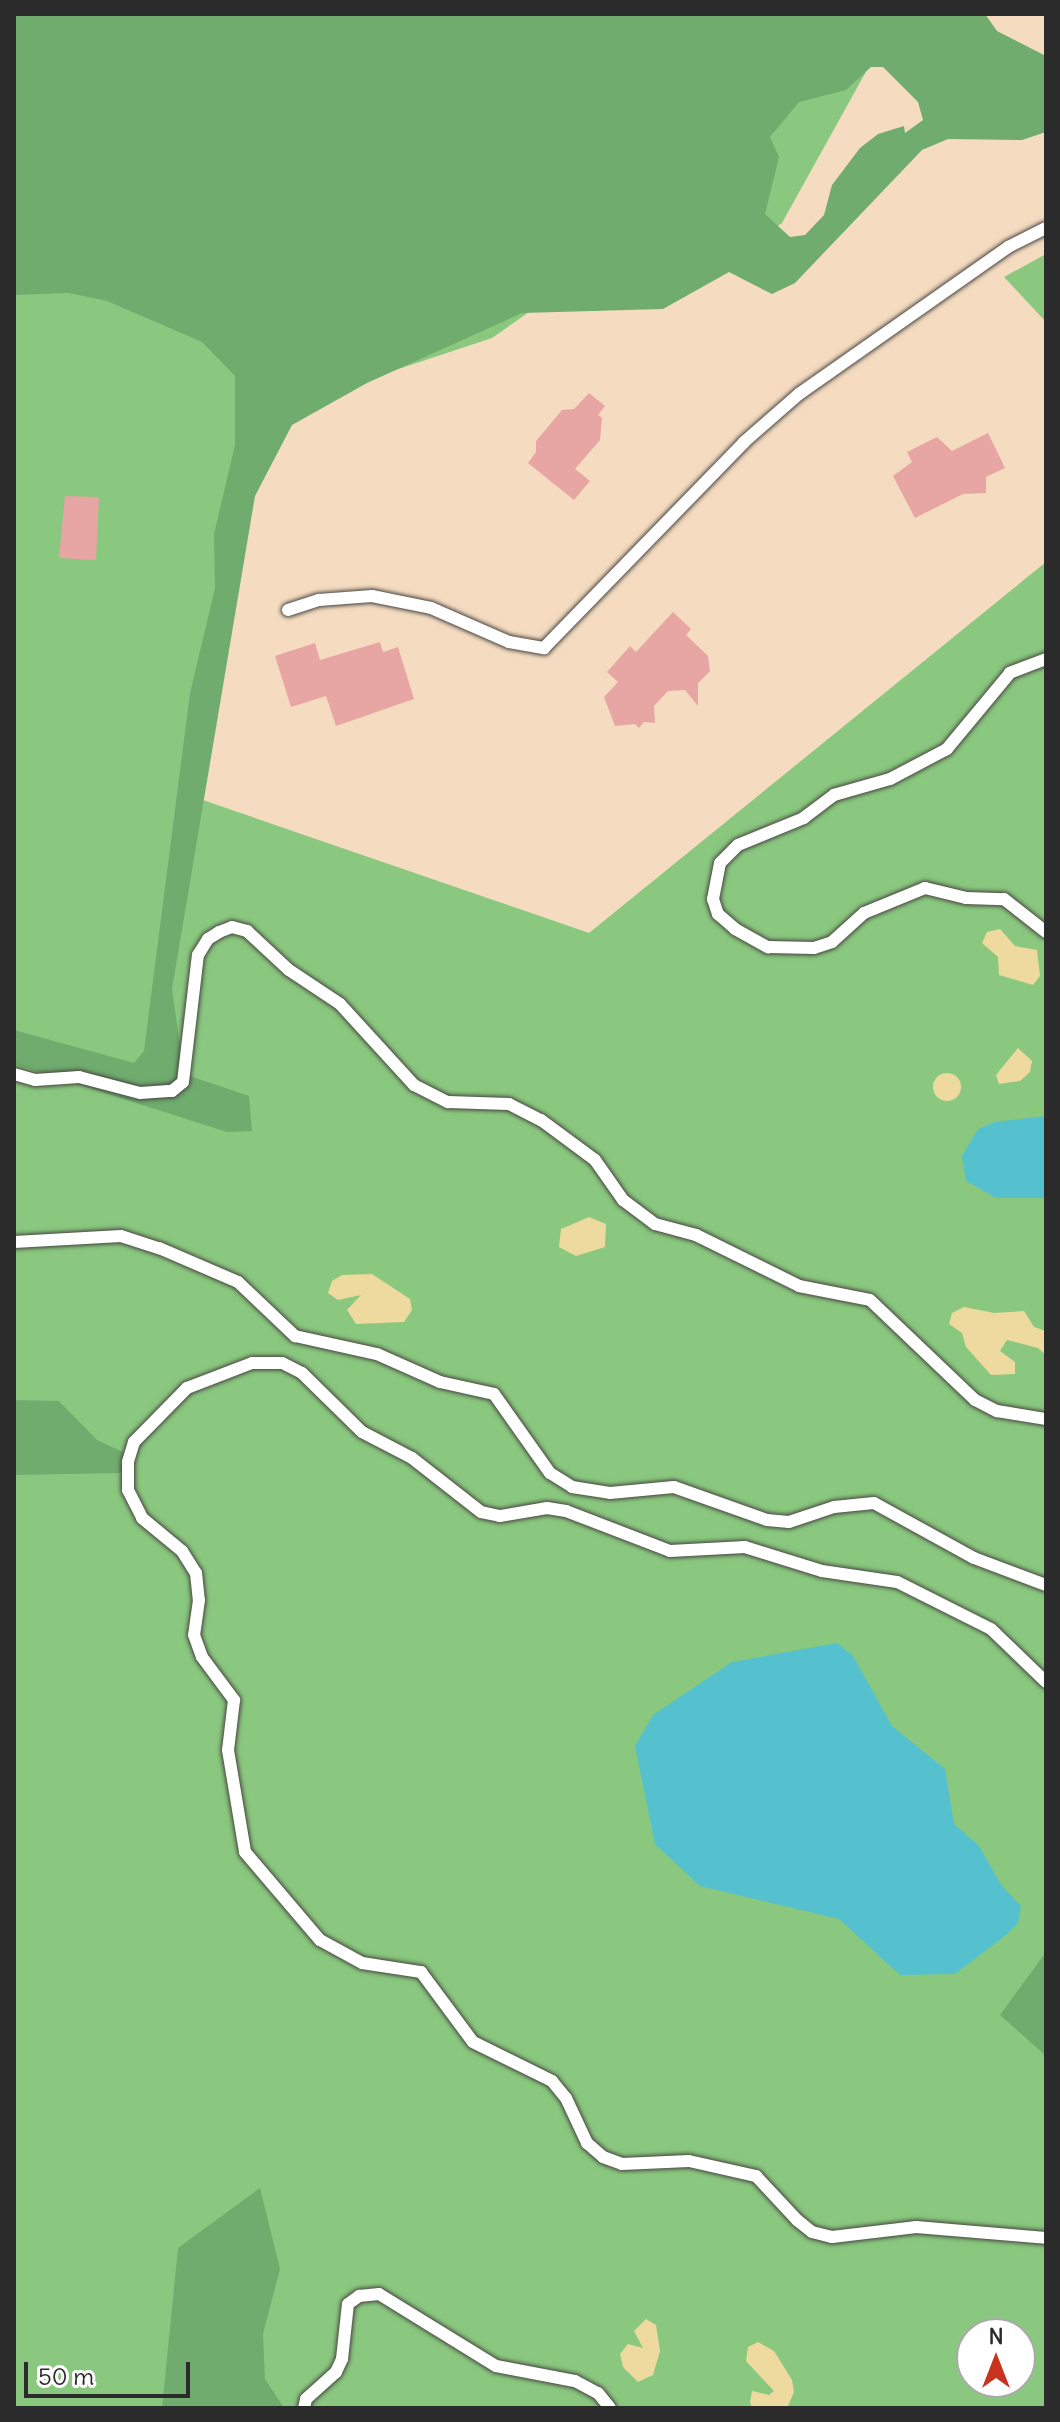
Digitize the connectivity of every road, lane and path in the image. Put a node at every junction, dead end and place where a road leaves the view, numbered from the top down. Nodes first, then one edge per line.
1 (1046, 228) edge
2 (288, 610) dead end
3 (1046, 659) edge
4 (1046, 932) edge
5 (14, 1074) edge
6 (14, 1242) edge
7 (1046, 1419) edge
8 (1046, 1585) edge
9 (1046, 1682) edge
10 (1046, 2238) edge
11 (304, 2408) edge
12 (610, 2408) edge

1 - 2 lane
3 - 4 lane
5 - 7 lane
6 - 8 lane
9 - 10 lane
11 - 12 lane

